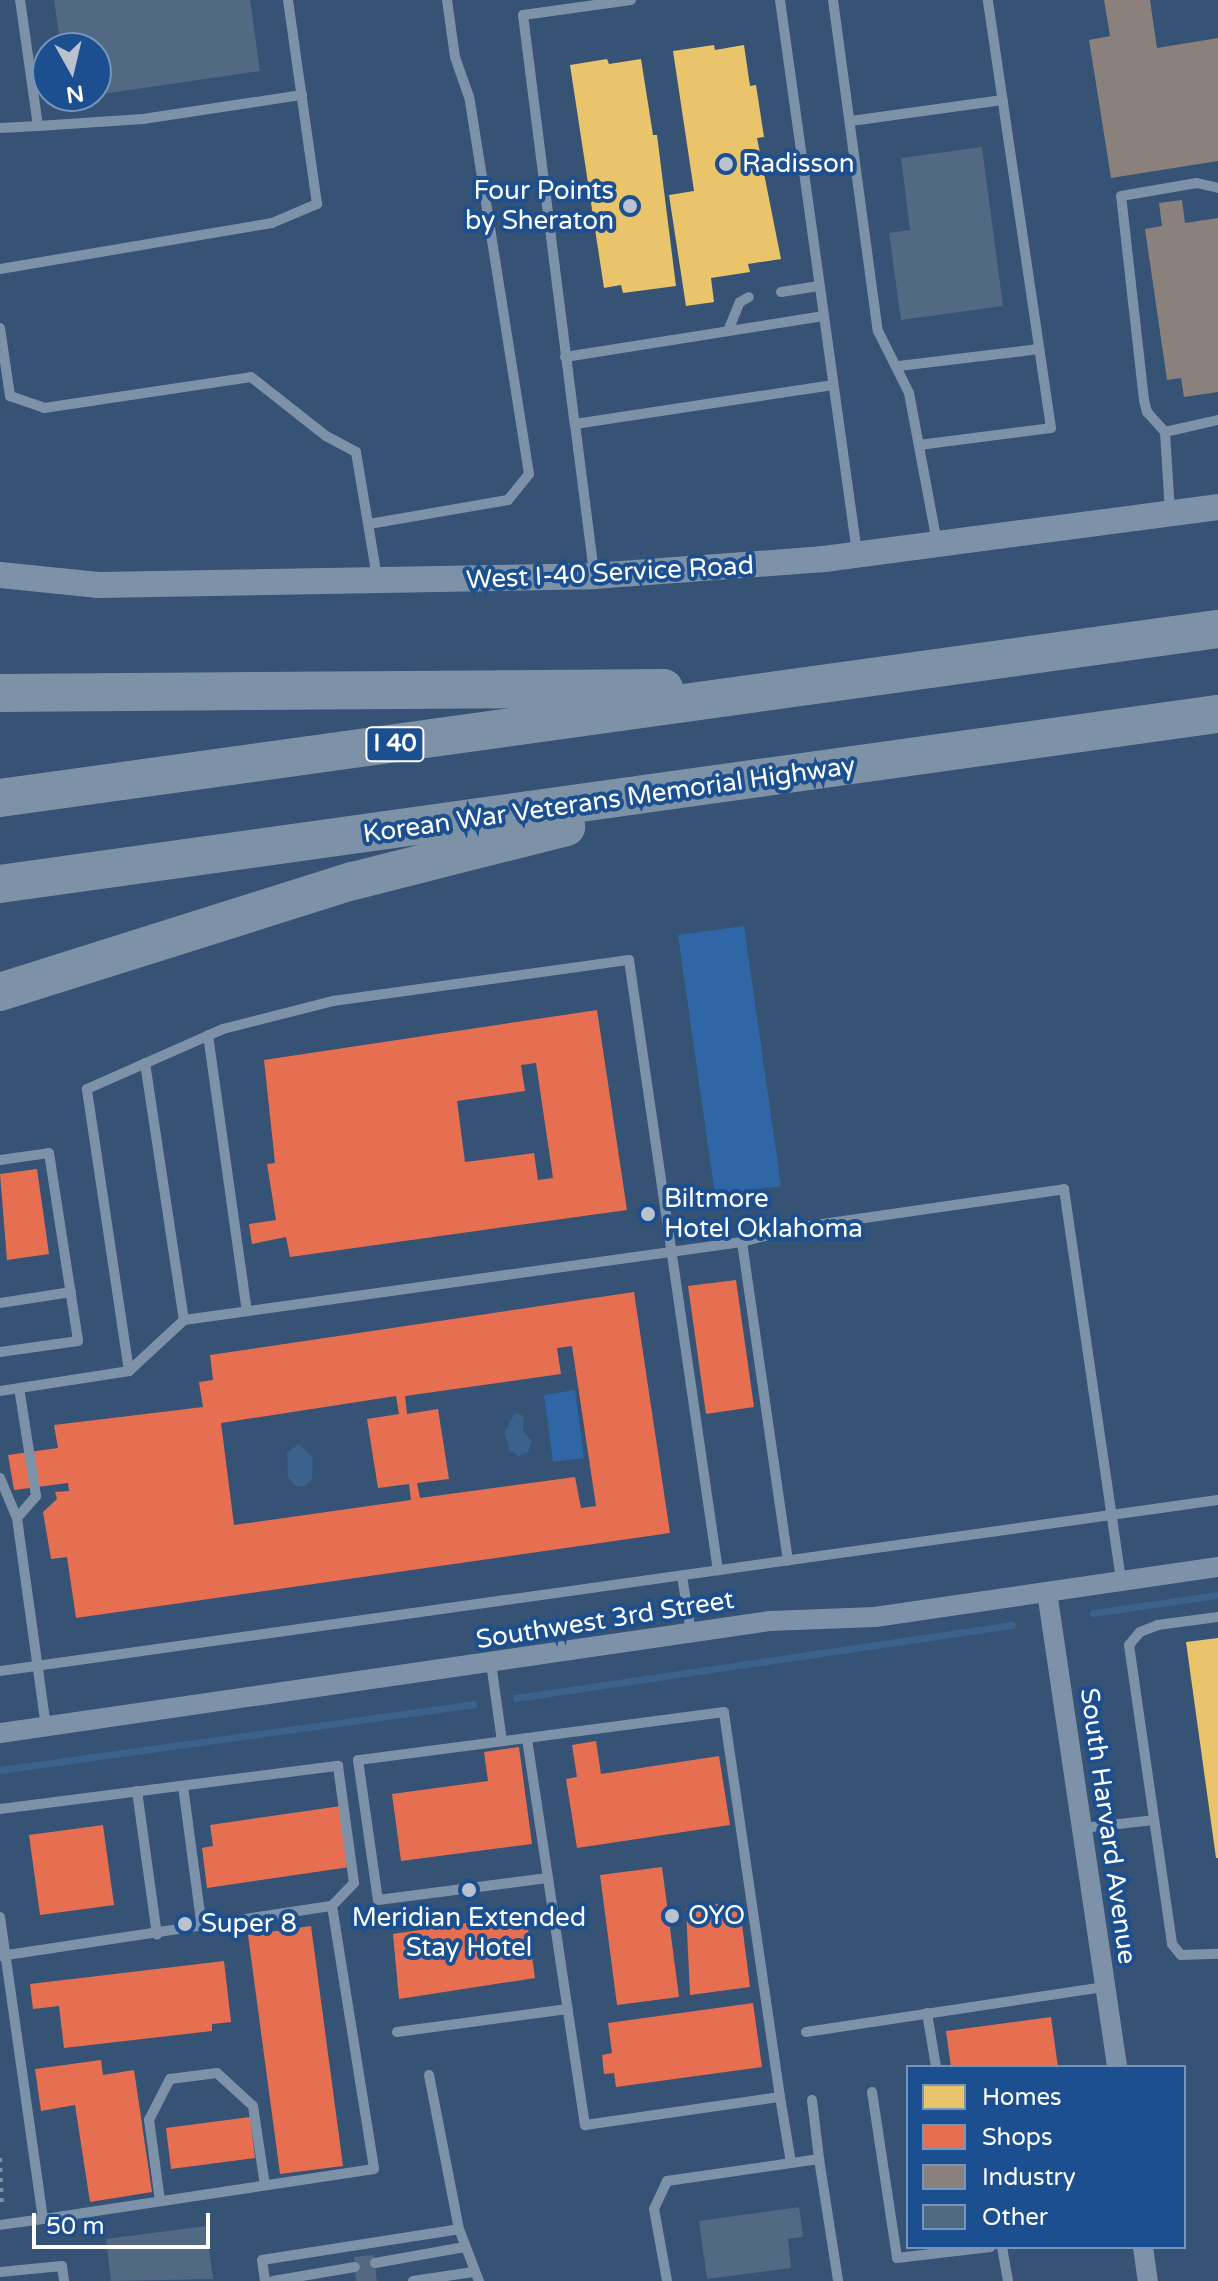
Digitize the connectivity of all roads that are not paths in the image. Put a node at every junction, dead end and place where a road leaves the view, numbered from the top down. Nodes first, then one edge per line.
1 (20, 0) edge
2 (288, 0) edge
3 (447, 0) edge
4 (631, 0) edge
5 (780, 0) edge
6 (833, 0) edge
7 (988, 0) edge
8 (302, 95) junction
9 (1003, 100) junction
10 (851, 121) junction
11 (38, 126) junction
12 (0, 128) edge
13 (1218, 188) edge
14 (0, 269) edge
15 (819, 286) junction
16 (781, 292) dead end
17 (749, 297) dead end
18 (824, 316) junction
19 (0, 328) edge
20 (728, 331) junction
21 (1039, 349) junction
22 (565, 357) junction
23 (899, 366) junction
24 (833, 385) junction
25 (1218, 420) edge
26 (575, 424) junction
27 (1165, 432) junction
28 (919, 445) junction
29 (1218, 507) edge
30 (1170, 514) junction
31 (369, 524) junction
32 (937, 545) junction
33 (858, 555) junction
34 (0, 575) edge
35 (594, 576) junction
36 (378, 583) junction
37 (1218, 629) edge
38 (791, 689) junction
39 (0, 693) edge
40 (1218, 714) edge
41 (759, 780) junction
42 (0, 798) edge
43 (0, 884) edge
44 (0, 992) edge
45 (208, 1035) junction
46 (145, 1063) junction
47 (0, 1160) edge
48 (742, 1242) junction
49 (670, 1252) junction
50 (71, 1292) junction
51 (0, 1303) edge
52 (247, 1311) junction
53 (184, 1320) junction
54 (0, 1352) edge
55 (129, 1371) junction
56 (19, 1388) junction
57 (0, 1391) edge
58 (0, 1478) edge
59 (1218, 1500) edge
60 (1112, 1515) junction
61 (17, 1518) junction
62 (788, 1561) junction
63 (1218, 1567) edge
64 (718, 1571) junction
65 (682, 1576) junction
66 (1121, 1581) junction
67 (1047, 1592) junction
68 (1218, 1617) edge
69 (691, 1633) junction
70 (491, 1663) junction
71 (38, 1666) junction
72 (0, 1671) edge
73 (46, 1726) junction
74 (0, 1733) edge
75 (527, 1739) junction
76 (502, 1741) junction
77 (183, 1786) junction
78 (137, 1791) junction
79 (0, 1809) edge
80 (1154, 1820) junction
81 (1082, 1828) junction
82 (548, 1878) junction
83 (332, 1906) junction
84 (0, 1917) edge
85 (202, 1928) junction
86 (157, 1935) junction
87 (1218, 1954) edge
88 (3, 1955) edge
89 (1105, 1987) junction
90 (567, 2009) junction
91 (927, 2013) junction
92 (397, 2032) dead end
93 (806, 2032) dead end
94 (936, 2065) edge
95 (1117, 2065) edge
96 (429, 2075) dead end
97 (872, 2092) dead end
98 (780, 2097) junction
99 (812, 2100) dead end
100 (819, 2159) junction
101 (791, 2163) junction
102 (265, 2185) junction
103 (160, 2201) junction
104 (43, 2219) junction
105 (0, 2225) edge
106 (459, 2229) junction
107 (465, 2247) junction
108 (957, 2249) edge
109 (1002, 2249) edge
110 (1143, 2249) edge
111 (375, 2263) dead end
112 (355, 2267) dead end
113 (0, 2272) edge
114 (476, 2276) edge
115 (64, 2281) edge
116 (265, 2281) edge
117 (273, 2281) edge
118 (413, 2281) edge
119 (667, 2281) edge
120 (838, 2281) edge
121 (1008, 2281) edge
122 (1148, 2281) edge

1 - 11 lane
2 - 8 lane
3 - 31 lane
4 - 22 lane
5 - 15 lane
6 - 10 lane
7 - 9 lane
8 - 11 lane
8 - 14 lane
9 - 10 lane
9 - 21 lane
10 - 23 lane
11 - 12 lane
13 - 27 lane
15 - 16 lane
15 - 18 lane
17 - 20 lane
18 - 20 lane
18 - 24 lane
19 - 31 lane
20 - 22 lane
21 - 23 lane
21 - 28 lane
22 - 26 lane
23 - 28 lane
24 - 26 lane
24 - 33 lane
25 - 27 lane
26 - 35 lane
27 - 30 lane
28 - 32 lane
29 - 30 street, West I-40 Service Road
30 - 32 street, West I-40 Service Road
31 - 36 lane
32 - 33 street, West I-40 Service Road
33 - 35 street, West I-40 Service Road
34 - 36 street, West I-40 Service Road
35 - 36 street, West I-40 Service Road
37 - 38 highway, I 40
38 - 39 highway
38 - 42 highway, I 40
40 - 41 highway, Korean War Veterans Memorial Highway
41 - 43 highway, Korean War Veterans Memorial Highway
41 - 44 highway
45 - 46 lane
45 - 49 lane
45 - 52 lane
46 - 53 lane
46 - 55 lane
47 - 50 lane
48 - 49 lane
48 - 60 lane
48 - 62 lane
49 - 52 lane
49 - 64 lane
50 - 51 lane
50 - 54 lane
52 - 53 lane
53 - 55 lane
55 - 56 lane
56 - 57 lane
56 - 61 lane
58 - 61 lane
59 - 60 lane
60 - 62 lane
60 - 66 lane
61 - 71 lane
62 - 64 lane
63 - 66 street, Southwest 3rd Street
64 - 65 lane
65 - 69 lane
65 - 71 lane
66 - 67 street, Southwest 3rd Street
67 - 69 street, Southwest 3rd Street
67 - 81 street, South Harvard Avenue
68 - 80 lane
69 - 70 street, Southwest 3rd Street
70 - 73 street, Southwest 3rd Street
70 - 76 lane
71 - 72 lane
71 - 73 lane
73 - 74 street, Southwest 3rd Street
75 - 76 lane
75 - 82 lane
75 - 98 lane
76 - 82 lane
77 - 78 lane
77 - 83 lane
77 - 85 lane
78 - 79 lane
78 - 86 lane
80 - 81 lane
80 - 87 lane
81 - 89 street, South Harvard Avenue
82 - 90 lane
83 - 85 lane
83 - 102 lane
84 - 88 lane
85 - 86 lane
86 - 88 lane
88 - 104 lane
89 - 91 lane
89 - 95 street, South Harvard Avenue
90 - 92 lane
90 - 98 lane
91 - 93 lane
91 - 94 lane
96 - 106 lane
97 - 108 lane
98 - 101 lane
99 - 100 lane
100 - 101 lane
100 - 120 lane
101 - 119 lane
102 - 103 lane
102 - 103 lane
103 - 104 lane
104 - 105 lane
106 - 107 lane
106 - 116 lane
107 - 111 lane
107 - 114 lane
109 - 121 lane
110 - 122 street
112 - 117 lane
113 - 115 lane
114 - 118 lane

